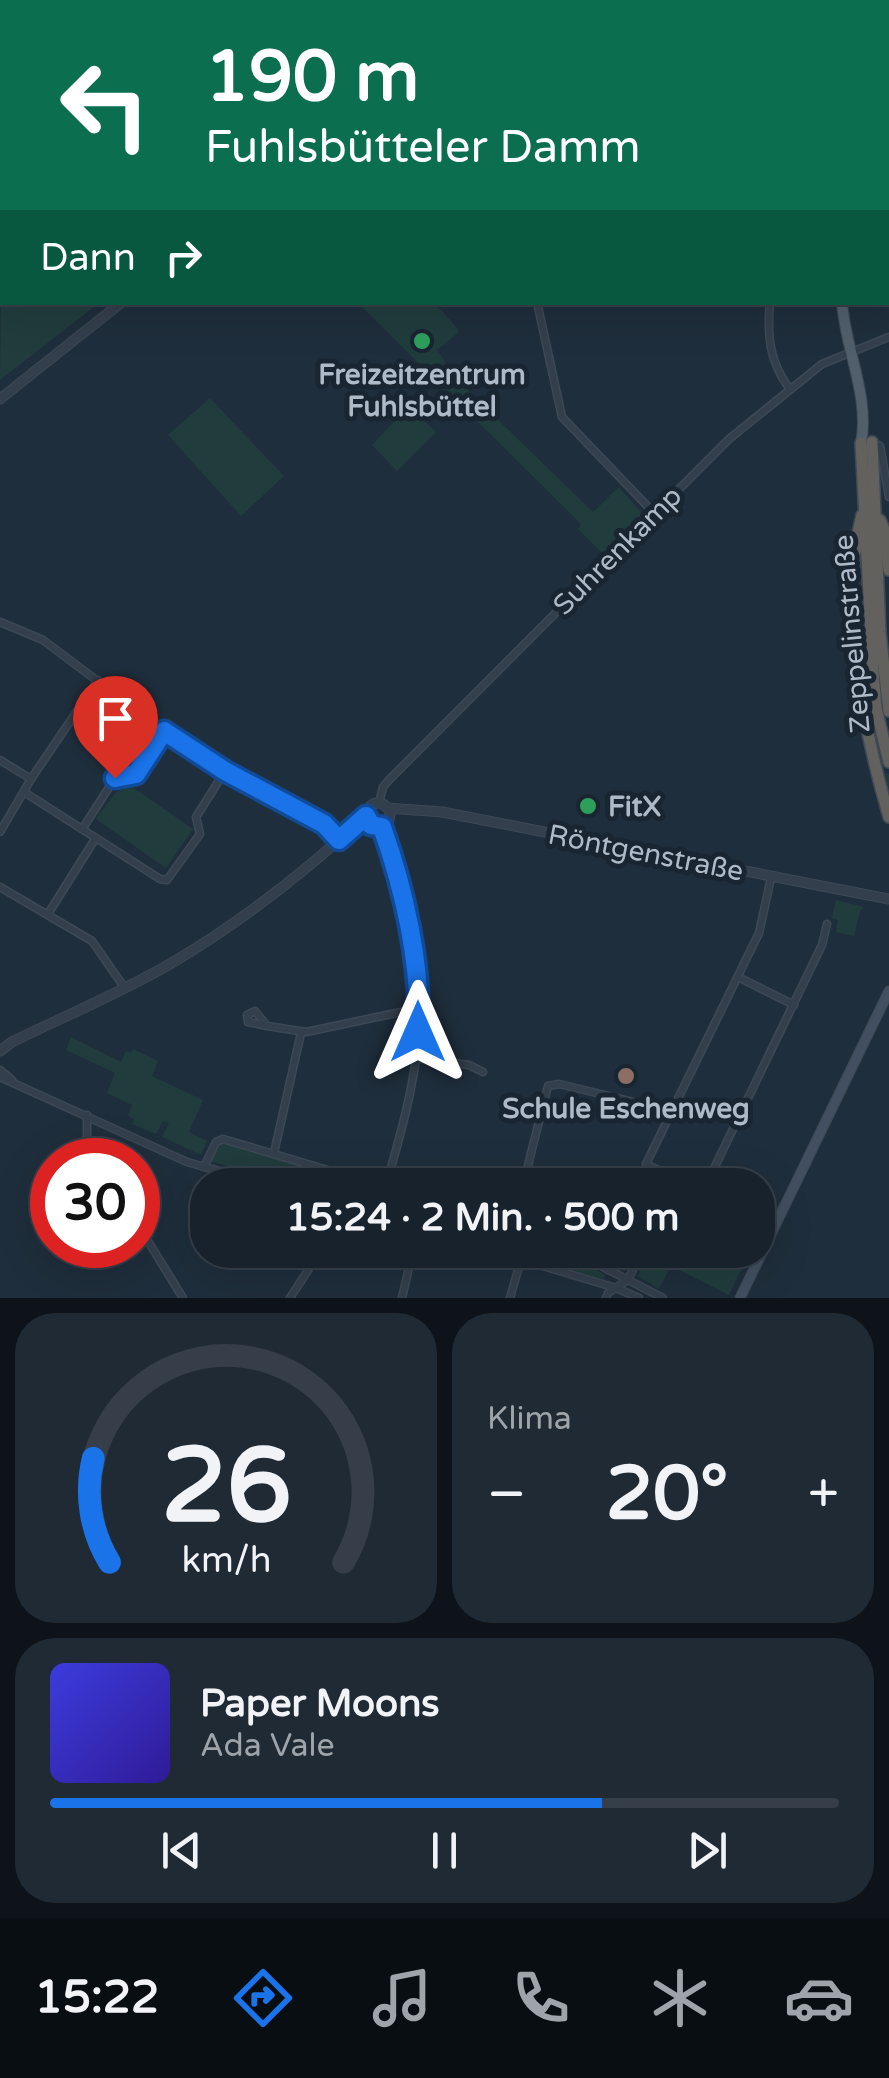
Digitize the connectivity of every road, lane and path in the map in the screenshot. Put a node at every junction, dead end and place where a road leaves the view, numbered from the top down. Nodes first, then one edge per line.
1 (118, 305) edge
2 (538, 305) edge
3 (770, 305) edge
4 (841, 305) edge
5 (889, 338) edge
6 (852, 350) junction
7 (789, 388) junction
8 (0, 399) edge
9 (866, 442) junction
10 (889, 497) edge
11 (866, 501) junction
12 (877, 511) junction
13 (654, 512) junction
14 (889, 570) edge
15 (0, 622) edge
16 (98, 680) junction
17 (889, 711) edge
18 (164, 731) junction
19 (0, 760) edge
20 (889, 762) edge
21 (225, 771) junction
22 (31, 779) junction
23 (885, 791) edge
24 (24, 792) junction
25 (383, 805) junction
26 (411, 808) junction
27 (889, 817) edge
28 (377, 822) junction
29 (83, 828) junction
30 (0, 832) edge
31 (95, 839) junction
32 (339, 840) junction
33 (772, 878) junction
34 (0, 887) edge
35 (886, 900) edge
36 (48, 914) junction
37 (827, 924) dead end
38 (738, 977) junction
39 (124, 987) junction
40 (889, 991) edge
41 (794, 1004) junction
42 (420, 1008) junction
43 (267, 1026) dead end
44 (300, 1032) junction
45 (0, 1048) edge
46 (415, 1058) junction
47 (483, 1072) dead end
48 (0, 1074) edge
49 (671, 1111) junction
50 (87, 1115) junction
51 (87, 1138) edge
52 (274, 1154) junction
53 (204, 1167) junction
54 (208, 1168) edge
55 (321, 1168) edge
56 (391, 1168) edge
57 (527, 1168) edge
58 (652, 1168) edge
59 (714, 1168) edge
60 (776, 1227) joint
61 (160, 1261) edge
62 (309, 1268) edge
63 (409, 1268) edge
64 (516, 1268) edge
65 (559, 1268) edge
66 (605, 1268) edge
67 (632, 1268) edge
68 (628, 1280) junction
69 (616, 1288) junction
70 (183, 1298) edge
71 (290, 1298) edge
72 (402, 1298) edge
73 (510, 1298) edge
74 (606, 1298) edge
75 (639, 1298) edge
76 (662, 1298) edge
77 (740, 1298) edge

1 - 8 street
2 - 13 street
3 - 7 street
4 - 6 main road
5 - 6 street, Suhrenkamp
6 - 7 street, Suhrenkamp
6 - 9 main road
7 - 13 street, Suhrenkamp
9 - 10 street
9 - 11 highway
9 - 12 highway
11 - 20 highway, Zeppelinstraße
11 - 23 highway
12 - 14 highway
12 - 17 highway, Zeppelinstraße
13 - 25 street, Suhrenkamp
15 - 16 street
16 - 18 street
16 - 22 street
18 - 21 street
18 - 29 street
19 - 22 street
21 - 31 street
21 - 32 street
22 - 24 street
23 - 27 highway
24 - 29 street
24 - 30 street
25 - 26 street, Röntgenstraße
25 - 28 street
25 - 28 street
26 - 28 street
26 - 33 street, Röntgenstraße
28 - 32 street
28 - 42 street
29 - 31 street
31 - 36 street
32 - 39 street
33 - 35 street, Röntgenstraße
33 - 38 street
34 - 36 street
36 - 39 street
37 - 41 street
38 - 41 street
38 - 49 street
39 - 45 street
40 - 60 main road
41 - 59 street
42 - 44 street
42 - 46 street
43 - 44 street
44 - 52 street
46 - 47 street
46 - 56 street
48 - 50 street
49 - 57 street
49 - 58 street
50 - 51 street
50 - 53 street
52 - 53 street
52 - 55 street
53 - 54 street
60 - 77 main road
61 - 70 street
62 - 71 street
63 - 72 street
64 - 73 street
65 - 69 street
66 - 68 street
67 - 68 street
68 - 69 street
68 - 76 street
69 - 74 street
69 - 75 street

